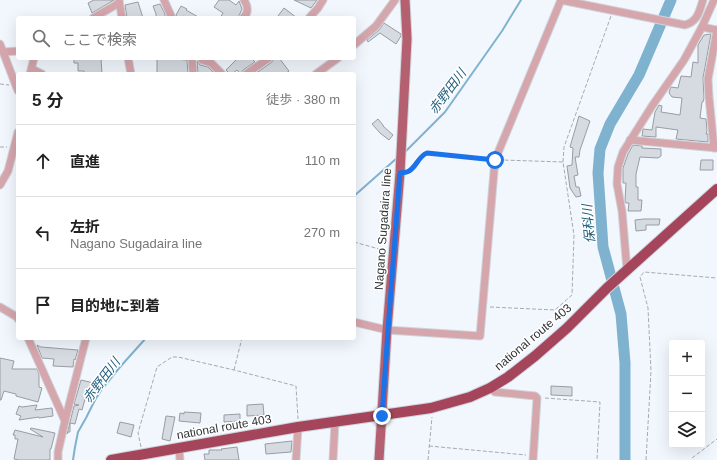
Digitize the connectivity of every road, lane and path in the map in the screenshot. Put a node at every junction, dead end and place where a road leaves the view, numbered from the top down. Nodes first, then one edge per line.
1 (164, 0) edge
2 (244, 0) edge
3 (323, 0) edge
4 (395, 0) edge
5 (405, 0) edge
6 (561, 0) edge
7 (703, 0) edge
8 (714, 0) edge
9 (119, 2) edge
10 (613, 10) junction
11 (96, 16) edge
12 (122, 16) edge
13 (171, 16) edge
14 (245, 16) edge
15 (311, 16) edge
16 (702, 27) junction
17 (717, 30) edge
18 (356, 43) edge
19 (0, 44) edge
20 (16, 51) edge
21 (3, 52) junction
22 (34, 60) edge
23 (128, 60) edge
24 (192, 60) edge
25 (204, 60) edge
26 (266, 60) edge
27 (335, 60) edge
28 (31, 71) edge
29 (130, 72) edge
30 (193, 72) edge
31 (220, 72) edge
32 (249, 72) edge
33 (319, 72) edge
34 (16, 82) edge
35 (16, 140) edge
36 (630, 140) junction
37 (715, 148) edge
38 (495, 160) junction
39 (563, 162) junction
40 (400, 171) junction
41 (0, 185) edge
42 (717, 189) edge
43 (356, 243) edge
44 (393, 253) junction
45 (626, 271) junction
46 (717, 278) edge
47 (482, 306) junction
48 (0, 307) edge
49 (16, 315) edge
50 (356, 322) edge
51 (388, 330) junction
52 (29, 340) edge
53 (85, 340) edge
54 (242, 340) edge
55 (234, 370) junction
56 (490, 388) junction
57 (537, 398) junction
58 (382, 416) junction
59 (432, 416) dead end
60 (65, 421) junction
61 (335, 422) junction
62 (298, 427) junction
63 (717, 439) edge
64 (429, 446) junction
65 (141, 447) dead end
66 (179, 448) junction
67 (533, 458) edge
68 (692, 458) dead end
69 (58, 460) edge
70 (111, 460) edge
71 (180, 460) edge
72 (296, 460) edge
73 (333, 460) edge
74 (380, 460) edge
75 (428, 460) edge
76 (597, 460) edge
77 (646, 460) edge

1 - 13 street
2 - 14 street
3 - 15 street
4 - 18 street
5 - 40 main road, Nagano Sugadaira line
6 - 10 street
6 - 38 street
7 - 10 street
8 - 16 street
9 - 11 street
9 - 12 street
10 - 39 path
16 - 17 street
16 - 36 street
17 - 37 street
19 - 21 street
20 - 21 street
21 - 34 street
22 - 28 street
23 - 29 street
24 - 30 street
25 - 31 street
26 - 32 street
27 - 33 street
35 - 41 street
36 - 37 street
36 - 45 street
38 - 39 path
38 - 40 path
38 - 47 street
39 - 47 path
40 - 44 main road, Nagano Sugadaira line
42 - 45 highway, national route 403
43 - 44 path
44 - 51 main road, Nagano Sugadaira line
45 - 56 highway, national route 403
46 - 77 path
47 - 51 street
48 - 49 street
50 - 51 street
51 - 58 main road, Nagano Sugadaira line
52 - 60 street
53 - 60 street
54 - 55 path
55 - 62 path
55 - 65 path
56 - 57 street
56 - 58 highway, national route 403
57 - 67 street
57 - 76 path
58 - 61 highway, national route 403
58 - 74 main road, Nagano Sugadaira line
59 - 64 path
60 - 69 street
61 - 62 highway, national route 403
61 - 73 street
62 - 66 highway, national route 403
62 - 72 street
63 - 68 path
64 - 67 path
64 - 75 path
66 - 70 highway, national route 403
66 - 71 street

